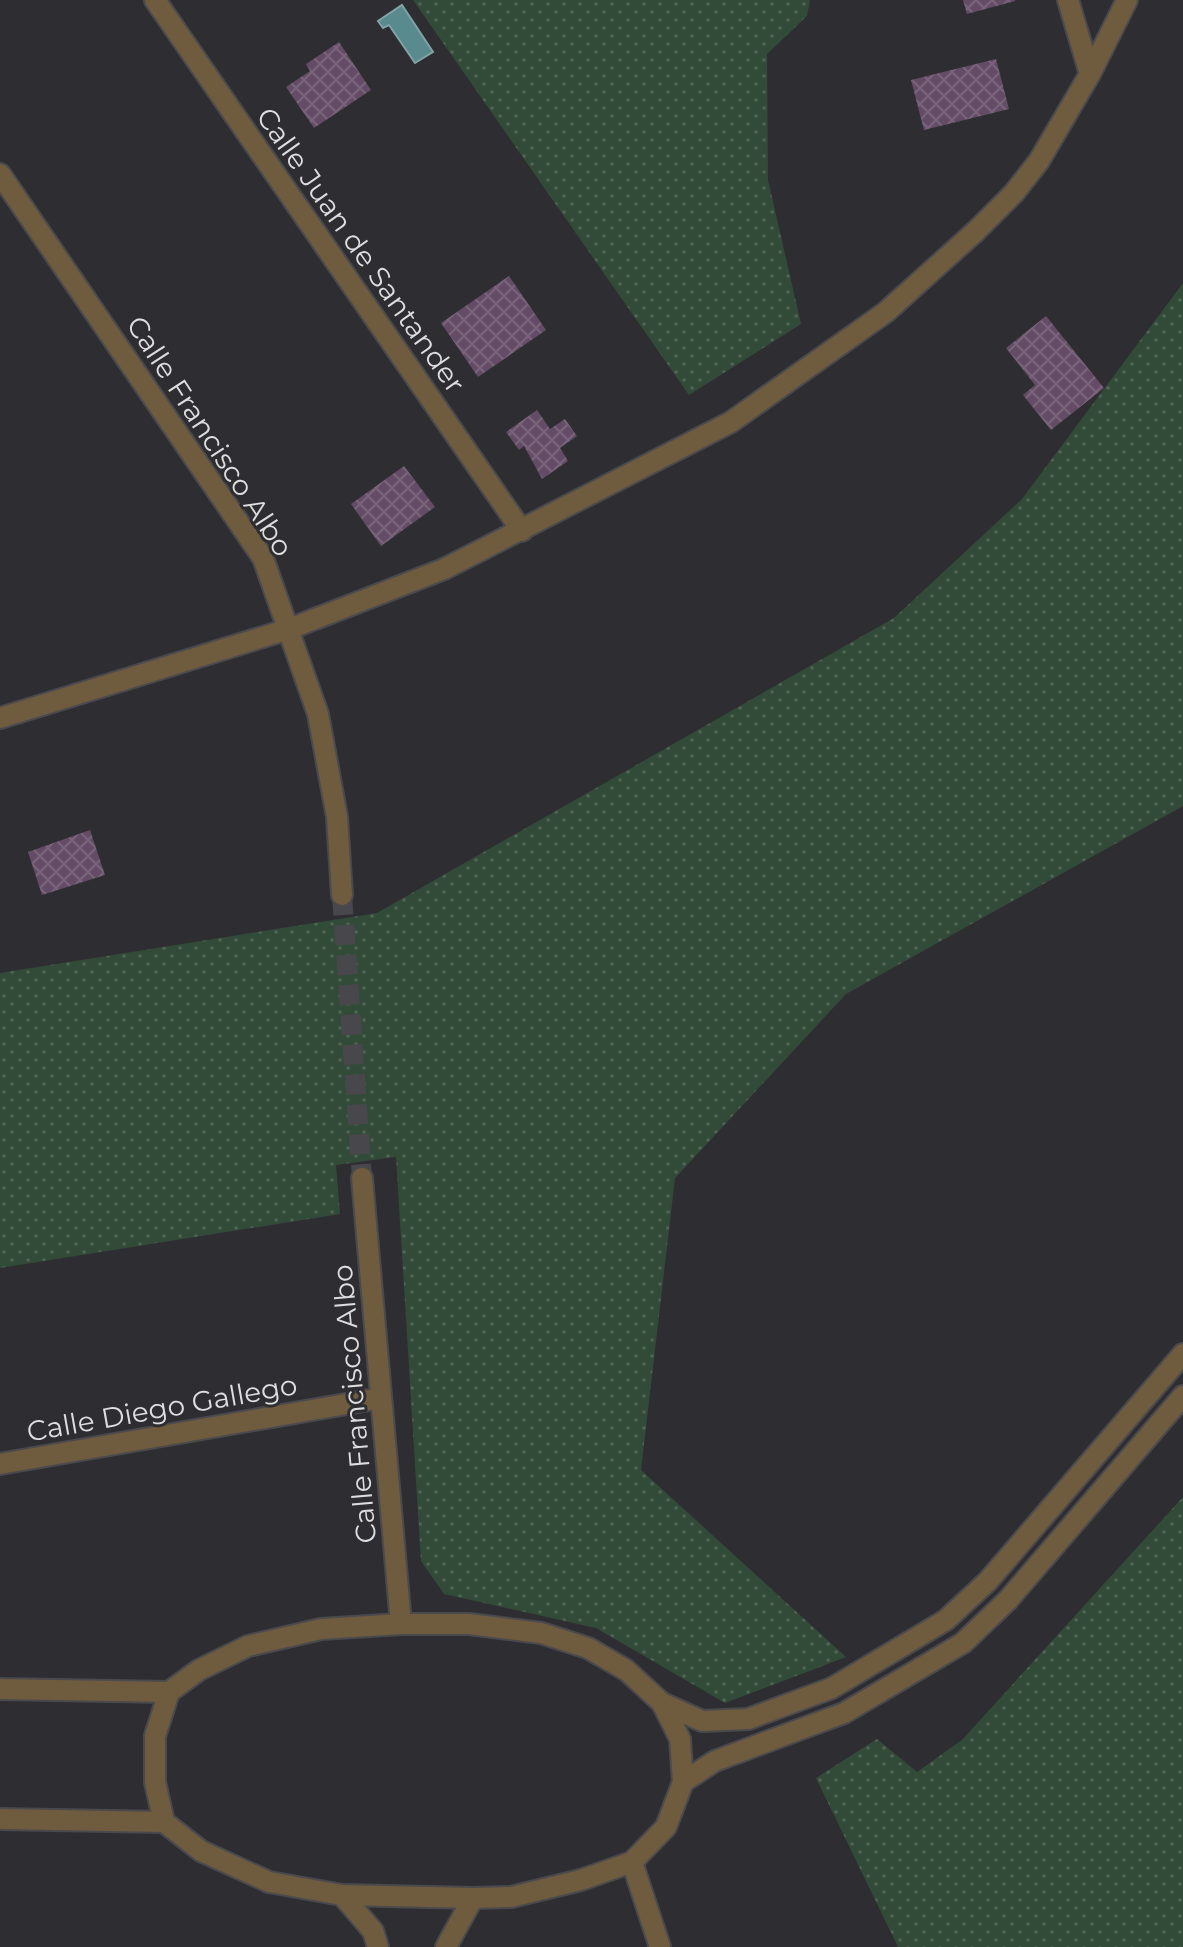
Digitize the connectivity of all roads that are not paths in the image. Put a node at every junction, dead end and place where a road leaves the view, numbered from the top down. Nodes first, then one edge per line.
1 (155, 0) edge
2 (1068, 0) edge
3 (1127, 0) edge
4 (1090, 74) junction
5 (0, 174) edge
6 (522, 531) junction
7 (289, 629) junction
8 (0, 718) edge
9 (342, 895) tunnel mouth
10 (362, 1178) tunnel mouth
11 (1183, 1354) edge
12 (1183, 1396) edge
13 (381, 1398) junction
14 (0, 1464) edge
15 (401, 1624) junction
16 (0, 1689) edge
17 (169, 1692) junction
18 (662, 1703) junction
19 (683, 1782) junction
20 (0, 1819) edge
21 (164, 1822) junction
22 (632, 1862) junction
23 (342, 1895) junction
24 (473, 1898) junction
25 (378, 1947) edge
26 (446, 1947) edge
27 (660, 1947) edge

1 - 6 street, Calle Juan de Santander
2 - 4 street
3 - 4 street
4 - 6 street
5 - 7 street, Calle Francisco Albo
6 - 7 street
7 - 8 street
7 - 9 street, Calle Francisco Albo
10 - 13 street, Calle Francisco Albo
11 - 18 street
12 - 19 street
13 - 14 street, Calle Diego Gallego
13 - 15 street, Calle Francisco Albo
15 - 17 street
15 - 18 street
16 - 17 street
17 - 21 street
18 - 19 street
19 - 22 street
20 - 21 street
21 - 23 street
22 - 24 street
22 - 27 street
23 - 24 street
23 - 25 street
24 - 26 street

